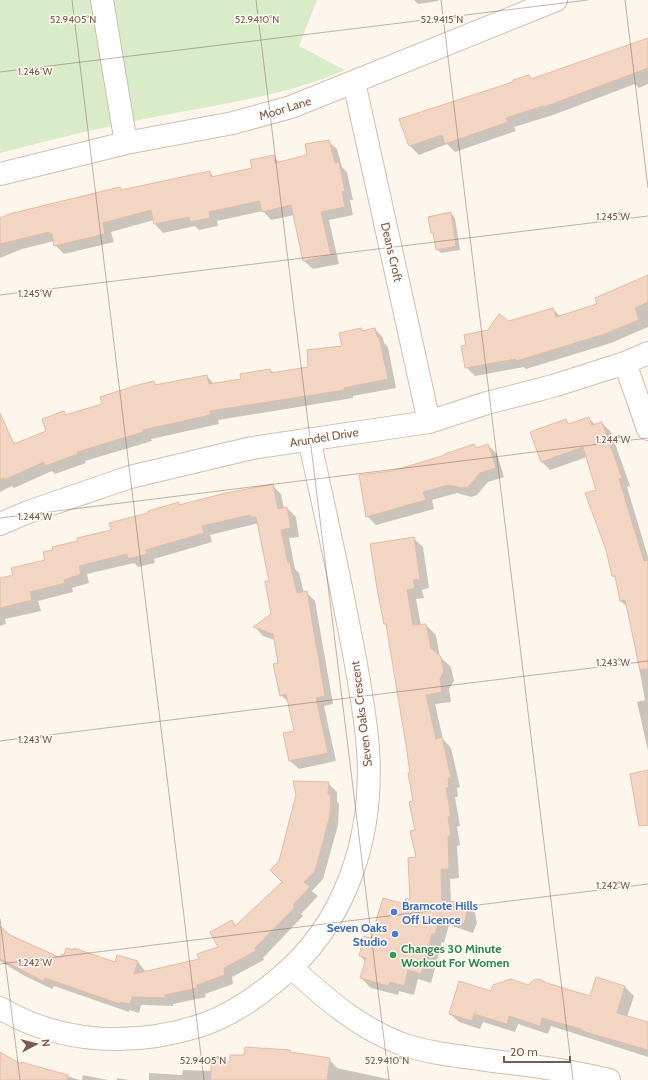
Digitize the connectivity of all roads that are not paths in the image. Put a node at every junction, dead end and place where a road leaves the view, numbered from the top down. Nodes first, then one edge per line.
1 (102, 0) edge
2 (556, 0) edge
3 (511, 8) edge
4 (354, 82) junction
5 (126, 144) junction
6 (0, 174) edge
7 (648, 353) edge
8 (625, 363) junction
9 (429, 422) junction
10 (648, 429) edge
11 (309, 439) junction
12 (0, 524) edge
13 (292, 968) junction
14 (0, 1008) edge
15 (609, 1080) edge

1 - 5 street
2 - 3 street, Moor Lane
3 - 4 street, Moor Lane
4 - 5 street, Moor Lane
4 - 9 street, Deans Croft
5 - 6 street, Moor Lane
7 - 8 street, Arundel Drive
8 - 9 street, Arundel Drive
8 - 10 street
9 - 11 street, Arundel Drive
11 - 12 street, Arundel Drive
11 - 13 street, Seven Oaks Crescent
13 - 14 street, Seven Oaks Crescent
13 - 15 street

